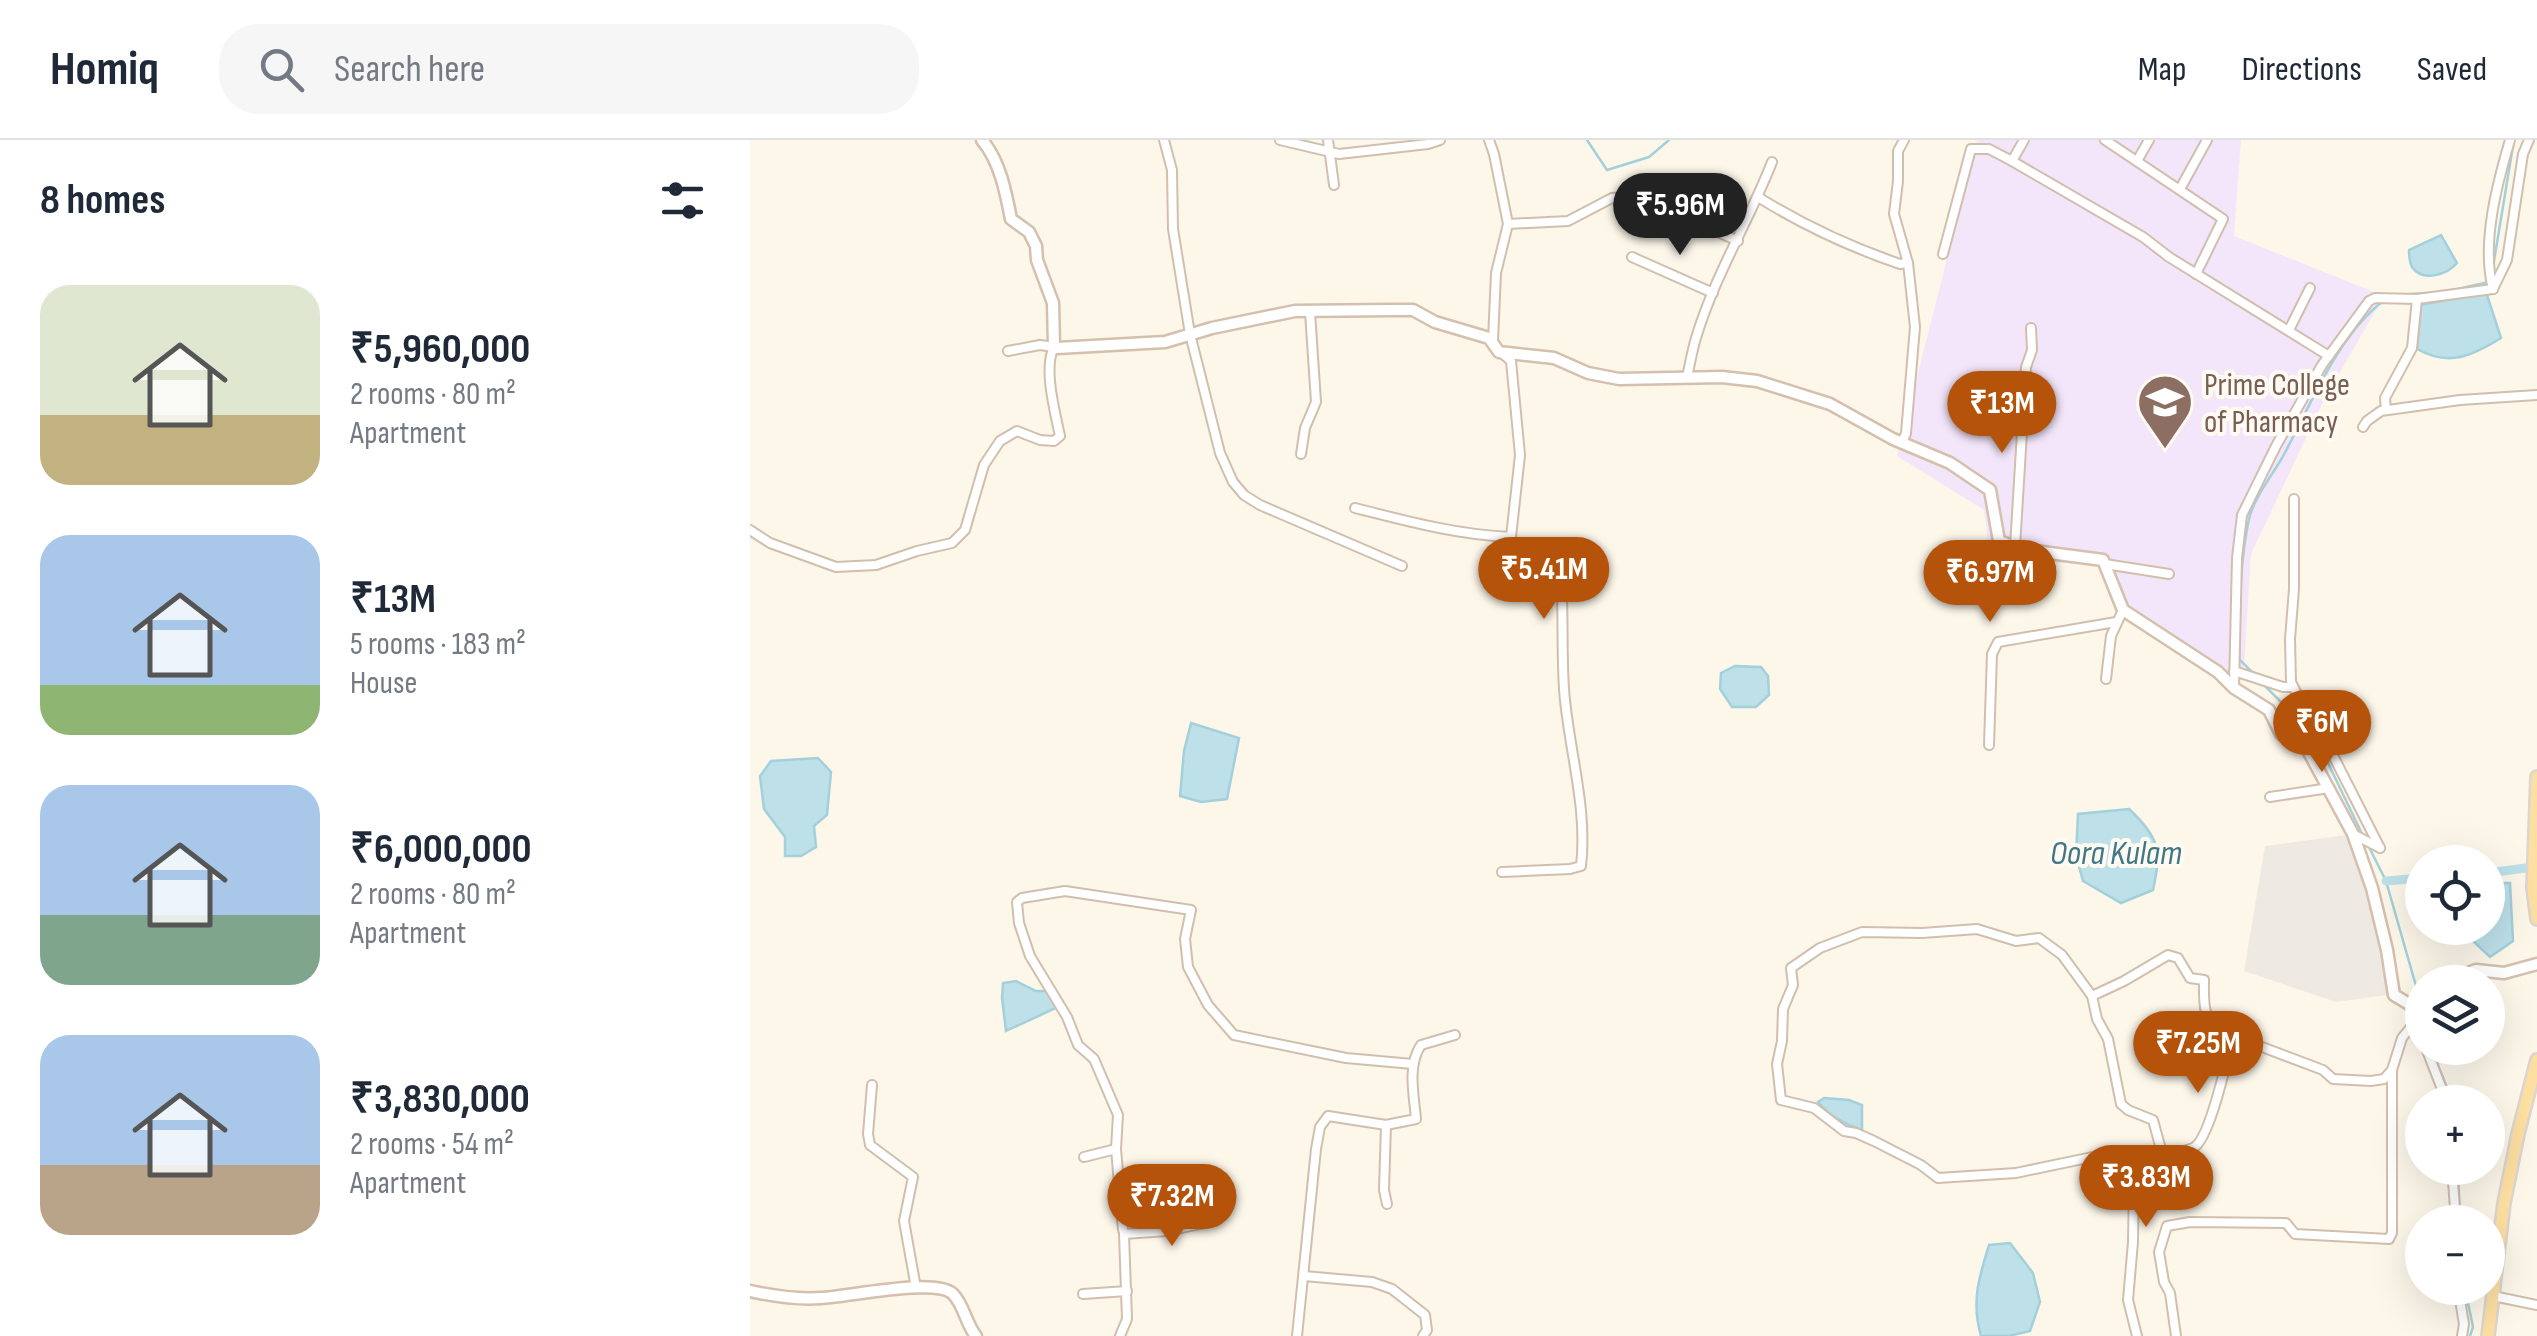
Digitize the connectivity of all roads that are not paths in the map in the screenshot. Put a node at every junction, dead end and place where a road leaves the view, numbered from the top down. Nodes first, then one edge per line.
1 (982, 140) edge
2 (1164, 140) edge
3 (1280, 140) edge
4 (1328, 140) edge
5 (1440, 140) edge
6 (1489, 140) edge
7 (1904, 140) edge
8 (1962, 140) edge
9 (2024, 140) edge
10 (2105, 140) edge
11 (2149, 140) edge
12 (2207, 140) edge
13 (2510, 140) edge
14 (2528, 140) edge
15 (1971, 149) junction
16 (1329, 150) junction
17 (2012, 160) junction
18 (2137, 161) junction
19 (1772, 162) dead end
20 (1334, 185) dead end
21 (2180, 189) junction
22 (1758, 198) junction
23 (1508, 224) junction
24 (1738, 242) junction
25 (1944, 254) dead end
26 (1632, 257) dead end
27 (1908, 263) junction
28 (2196, 274) junction
29 (2492, 284) junction
30 (2310, 288) dead end
31 (1712, 293) junction
32 (2418, 299) junction
33 (1310, 312) junction
34 (2031, 328) dead end
35 (2289, 330) junction
36 (1190, 334) junction
37 (1489, 338) junction
38 (1054, 346) junction
39 (1008, 351) dead end
40 (1499, 352) junction
41 (2329, 356) junction
42 (1688, 377) junction
43 (2537, 395) edge
44 (2386, 410) junction
45 (2363, 427) dead end
46 (1902, 443) junction
47 (1301, 454) dead end
48 (2294, 499) dead end
49 (1355, 508) dead end
50 (750, 530) edge
51 (1511, 538) junction
52 (2015, 547) junction
53 (2105, 564) junction
54 (1402, 566) dead end
55 (2169, 574) dead end
56 (2122, 610) junction
57 (2116, 622) junction
58 (2234, 672) junction
59 (2106, 679) dead end
60 (2293, 687) junction
61 (2234, 688) junction
62 (1990, 745) dead end
63 (2537, 777) edge
64 (2330, 788) junction
65 (2270, 796) dead end
66 (2353, 834) junction
67 (2535, 871) edge
68 (1502, 872) dead end
69 (2537, 919) edge
70 (2537, 964) edge
71 (2505, 973) edge
72 (2092, 996) junction
73 (2405, 1002) edge
74 (2405, 1034) edge
75 (1455, 1035) dead end
76 (2232, 1038) junction
77 (2537, 1060) edge
78 (1412, 1064) junction
79 (2392, 1070) junction
80 (872, 1085) dead end
81 (1386, 1125) junction
82 (1116, 1149) junction
83 (2162, 1153) junction
84 (2138, 1155) junction
85 (1084, 1157) dead end
86 (1387, 1204) dead end
87 (2504, 1205) edge
88 (1215, 1221) dead end
89 (1122, 1230) dead end
90 (1304, 1276) junction
91 (916, 1288) junction
92 (750, 1291) edge
93 (1127, 1291) junction
94 (1083, 1294) dead end
95 (2505, 1298) edge
96 (2537, 1304) edge
97 (2461, 1305) edge
98 (2492, 1305) edge
99 (976, 1336) edge
100 (1120, 1336) edge
101 (1296, 1336) edge
102 (1423, 1336) edge
103 (2137, 1336) edge
104 (2176, 1336) edge
105 (2462, 1336) edge
106 (2488, 1336) edge

1 - 38 street
2 - 36 street
3 - 16 street
4 - 16 street
5 - 16 street
6 - 23 street
7 - 27 street
8 - 15 street
9 - 17 street
10 - 18 street
11 - 18 street
12 - 21 street
13 - 29 street
14 - 29 street
15 - 17 street
15 - 25 street
16 - 20 street
17 - 28 street
18 - 21 street
19 - 22 street
21 - 28 street
22 - 24 street
22 - 27 street
23 - 24 street
23 - 37 street
24 - 31 street
26 - 31 street
27 - 46 street
28 - 35 street
29 - 32 street
30 - 35 street
31 - 42 street
32 - 41 street
32 - 44 street
33 - 36 street
33 - 37 street
33 - 47 street
34 - 52 street
35 - 41 street
36 - 38 street
36 - 54 street
37 - 40 street
38 - 39 street
38 - 50 street
40 - 42 street
40 - 51 street
41 - 58 street
42 - 46 street
43 - 44 street
44 - 45 street
46 - 52 street
48 - 60 street
49 - 51 street
51 - 68 street
52 - 53 street
53 - 55 street
53 - 56 street
56 - 57 street
56 - 61 street
57 - 59 street
57 - 62 street
58 - 60 street
58 - 61 street
60 - 66 street
61 - 64 street
63 - 67 main road
64 - 65 street
64 - 66 street
66 - 73 street
67 - 69 main road
70 - 71 street
72 - 76 street
72 - 83 street
72 - 84 street
74 - 79 street
75 - 78 street
76 - 79 street
76 - 83 street
77 - 87 main road
78 - 81 street
78 - 82 street
79 - 104 street
80 - 91 street
81 - 86 street
81 - 90 street
82 - 85 street
82 - 89 street
83 - 84 street
84 - 103 street
88 - 93 street
90 - 101 street
90 - 102 street
91 - 92 street
91 - 99 street
93 - 94 street
93 - 100 street
95 - 96 street
97 - 105 street
98 - 106 main road

